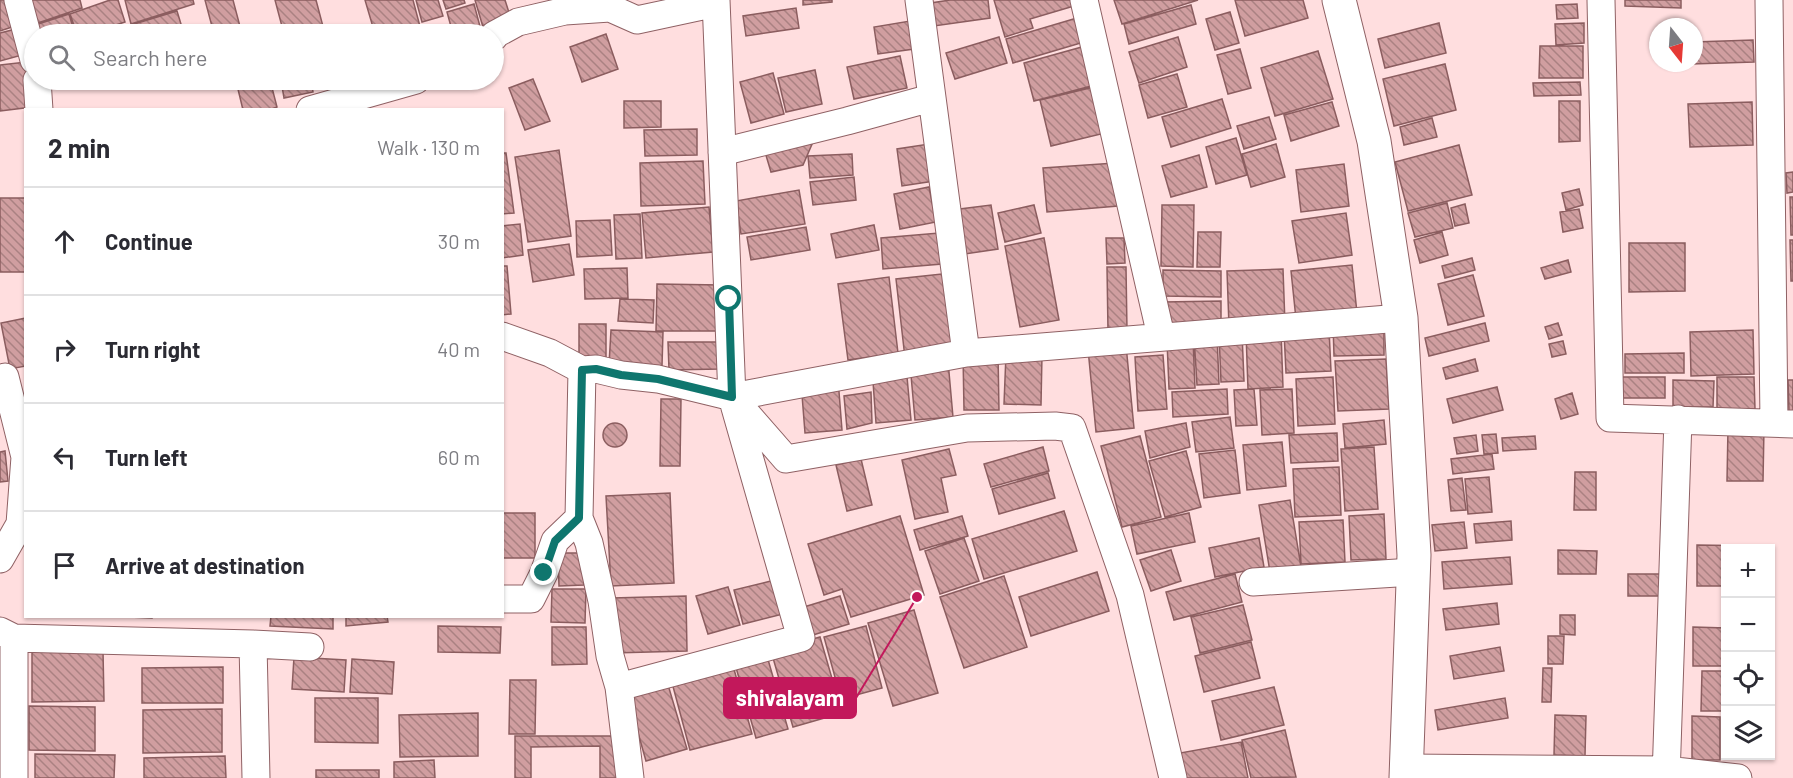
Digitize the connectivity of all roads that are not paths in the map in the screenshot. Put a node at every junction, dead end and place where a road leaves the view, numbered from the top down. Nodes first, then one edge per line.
1 (18, 0) edge
2 (919, 0) edge
3 (1084, 0) edge
4 (1339, 0) edge
5 (1601, 0) edge
6 (1769, 0) edge
7 (716, 1) edge
8 (24, 24) edge
9 (504, 30) edge
10 (38, 90) edge
11 (381, 90) edge
12 (932, 98) junction
13 (39, 108) edge
14 (317, 108) edge
15 (722, 152) junction
16 (1401, 318) junction
17 (1161, 336) junction
18 (504, 337) edge
19 (966, 353) junction
20 (582, 370) junction
21 (10, 378) edge
22 (732, 397) junction
23 (1678, 419) junction
24 (1783, 424) edge
25 (24, 452) edge
26 (24, 470) edge
27 (579, 518) junction
28 (0, 559) edge
29 (1413, 572) junction
30 (1253, 582) dead end
31 (504, 599) edge
32 (7, 634) edge
33 (253, 644) junction
34 (310, 647) dead end
35 (619, 687) junction
36 (1406, 773) edge
37 (1666, 774) edge
38 (14, 778) edge
39 (256, 778) edge
40 (630, 778) edge
41 (1173, 778) edge
42 (1738, 778) edge

1 - 8 street
2 - 12 street
3 - 17 street
4 - 16 main road
5 - 23 street
6 - 24 street
7 - 9 street
7 - 15 street
10 - 13 street
11 - 14 street
12 - 15 street
12 - 19 street
15 - 22 street
16 - 17 street
16 - 29 main road
17 - 19 street
18 - 20 street
19 - 22 street
20 - 22 street
20 - 27 street
21 - 25 street
22 - 35 street
22 - 41 street
23 - 24 street
23 - 37 street
26 - 28 street
27 - 31 street
27 - 35 street
29 - 30 street
29 - 36 main road
32 - 33 street
32 - 38 street
33 - 34 street
33 - 39 street
35 - 40 street
36 - 37 street
37 - 42 street

